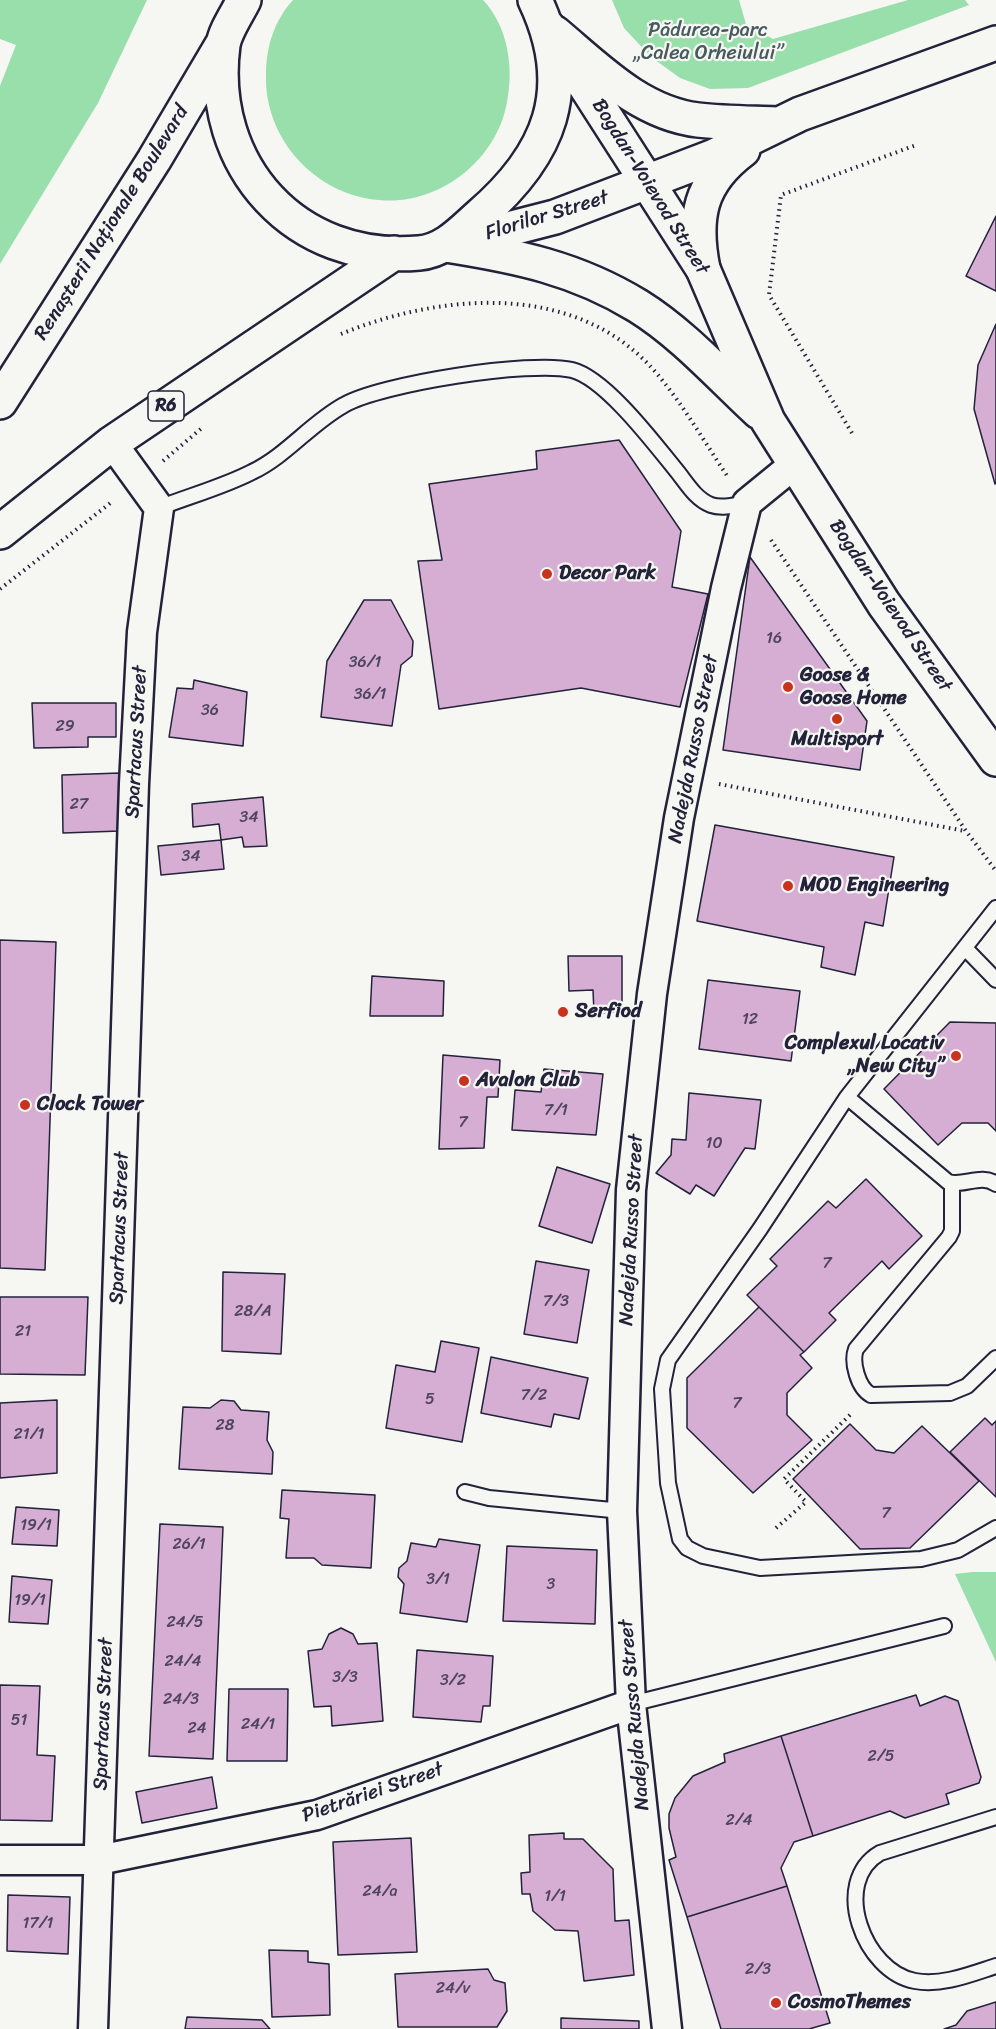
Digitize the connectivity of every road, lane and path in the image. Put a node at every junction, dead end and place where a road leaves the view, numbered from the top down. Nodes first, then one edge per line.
1 (244, 0) edge
2 (541, 13) edge
3 (996, 43) edge
4 (223, 44) junction
5 (778, 124) junction
6 (916, 145) dead end
7 (649, 182) junction
8 (446, 245) junction
9 (394, 253) junction
10 (703, 269) junction
11 (0, 402) edge
12 (768, 421) junction
13 (852, 433) dead end
14 (112, 443) junction
15 (796, 463) junction
16 (141, 480) junction
17 (747, 503) junction
18 (159, 508) junction
19 (0, 532) edge
20 (0, 589) edge
21 (996, 759) edge
22 (687, 778) junction
23 (966, 831) junction
24 (996, 872) edge
25 (996, 908) edge
26 (965, 948) junction
27 (996, 980) edge
28 (847, 1096) junction
29 (952, 1184) junction
30 (996, 1184) edge
31 (996, 1358) edge
32 (871, 1395) junction
33 (465, 1492) dead end
34 (622, 1511) junction
35 (776, 1528) dead end
36 (996, 1528) edge
37 (944, 1626) dead end
38 (631, 1704) junction
39 (996, 1817) edge
40 (0, 1860) edge
41 (99, 1860) junction
42 (996, 1966) edge
43 (93, 2029) edge
44 (666, 2029) edge

1 - 4 main road, Renașterii Naționale Boulevard
2 - 5 main road, Florilor Street
2 - 7 main road, Bogdan-Voievod Street
2 - 8 main road
3 - 5 main road, Florilor Street
4 - 9 main road, Florilor Street
4 - 11 main road, Renașterii Naționale Boulevard
5 - 7 main road, Florilor Street
5 - 10 main road, Florilor Street
6 - 13 path
7 - 8 main road, Florilor Street
7 - 10 main road, Bogdan-Voievod Street
8 - 9 main road, Florilor Street
8 - 12 main road, Bogdan-Voievod Street
9 - 14 main road, R6
10 - 12 main road, Bogdan-Voievod Street
12 - 15 main road, Bogdan-Voievod Street
14 - 16 street
14 - 19 main road, R6
15 - 17 street
15 - 21 main road, Bogdan-Voievod Street
16 - 18 street
16 - 20 path
17 - 18 lane
17 - 22 street, Nadejda Russo Street
17 - 23 path
18 - 41 street, Spartacus Street
22 - 23 path
22 - 34 street, Nadejda Russo Street
23 - 24 path
25 - 26 lane
26 - 27 lane
26 - 28 lane
28 - 29 lane
28 - 36 lane
29 - 30 lane
29 - 32 lane
31 - 32 lane
32 - 35 path
33 - 34 lane
34 - 38 street, Nadejda Russo Street
37 - 38 lane
38 - 41 street, Pietrăriei Street
38 - 44 street, Nadejda Russo Street
39 - 42 lane
40 - 41 street, Pietrăriei Street
41 - 43 street, Spartacus Street

